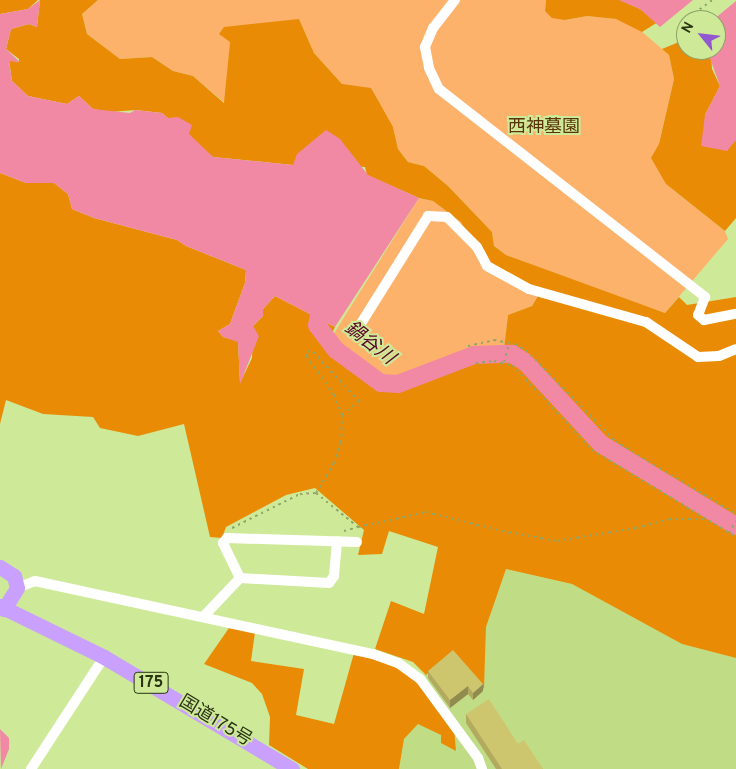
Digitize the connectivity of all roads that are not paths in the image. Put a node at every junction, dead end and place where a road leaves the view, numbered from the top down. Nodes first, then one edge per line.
1 (455, 0) edge
2 (736, 314) edge
3 (355, 333) dead end
4 (736, 348) edge
5 (337, 541) junction
6 (357, 542) dead end
7 (0, 567) edge
8 (240, 578) junction
9 (17, 588) junction
10 (2, 607) edge
11 (203, 617) junction
12 (104, 657) junction
13 (31, 769) edge
14 (292, 769) edge
15 (482, 769) edge

1 - 2 street
3 - 4 street
5 - 6 street
5 - 8 street
5 - 8 street
7 - 9 highway
8 - 11 street
9 - 10 highway, 国道175号 / 175
9 - 11 street
10 - 12 highway, 国道175号 / 175
11 - 15 street
12 - 13 street
12 - 14 highway, 国道175号 / 175

